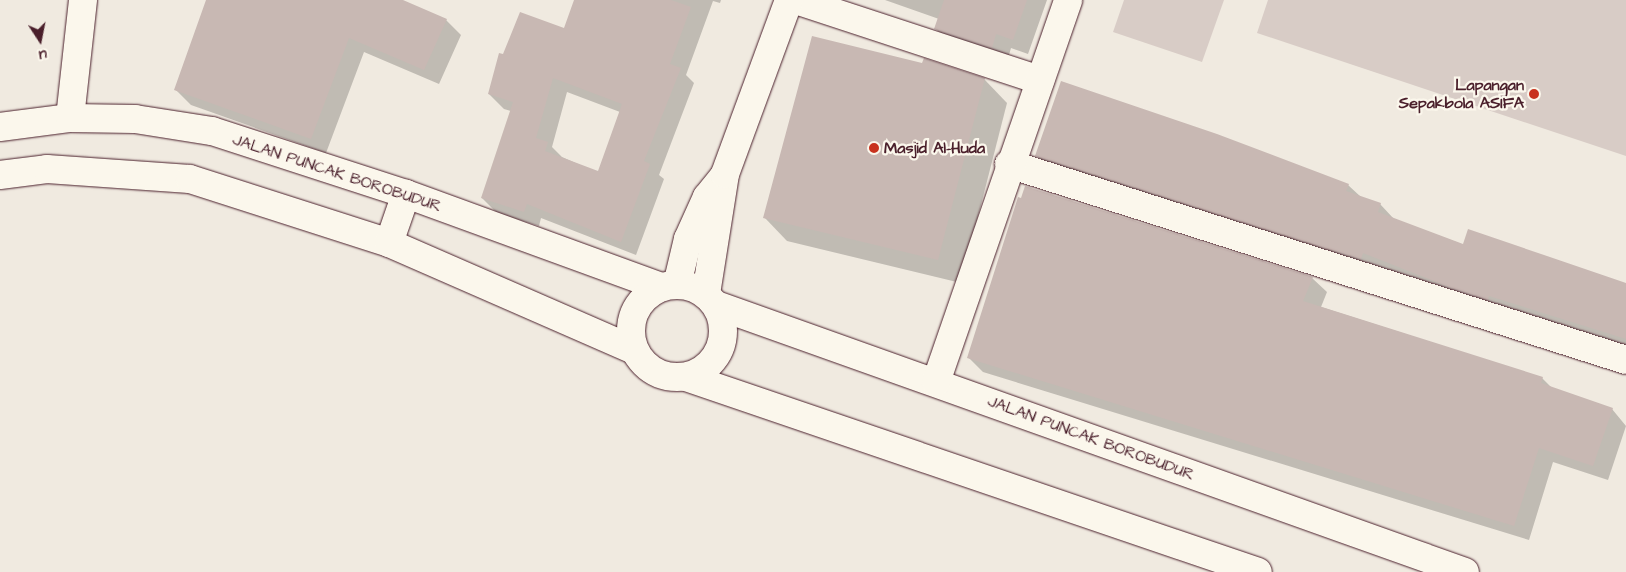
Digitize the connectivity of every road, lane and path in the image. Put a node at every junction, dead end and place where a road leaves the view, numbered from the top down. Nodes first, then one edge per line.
1 (83, 0) edge
2 (789, 0) edge
3 (796, 0) edge
4 (1068, 0) edge
5 (1040, 80) junction
6 (70, 118) junction
7 (0, 127) edge
8 (1009, 164) junction
9 (725, 174) junction
10 (0, 175) edge
11 (406, 194) junction
12 (389, 243) junction
13 (669, 286) junction
14 (711, 300) junction
15 (634, 350) junction
16 (1626, 360) edge
17 (686, 377) junction
18 (936, 382) junction
19 (1258, 572) edge
20 (1465, 572) edge

1 - 6 street
2 - 9 street
3 - 5 street
4 - 5 street
5 - 8 street
6 - 7 street, JALAN PUNCAK BOROBUDUR
6 - 11 street, JALAN PUNCAK BOROBUDUR
8 - 16 street
8 - 18 street
9 - 13 street
9 - 14 street
10 - 12 street
11 - 12 street
11 - 13 street, JALAN PUNCAK BOROBUDUR
12 - 15 street
13 - 14 street
13 - 15 street
14 - 17 street
14 - 18 street, JALAN PUNCAK BOROBUDUR
15 - 17 street
17 - 19 street
18 - 20 street, JALAN PUNCAK BOROBUDUR

